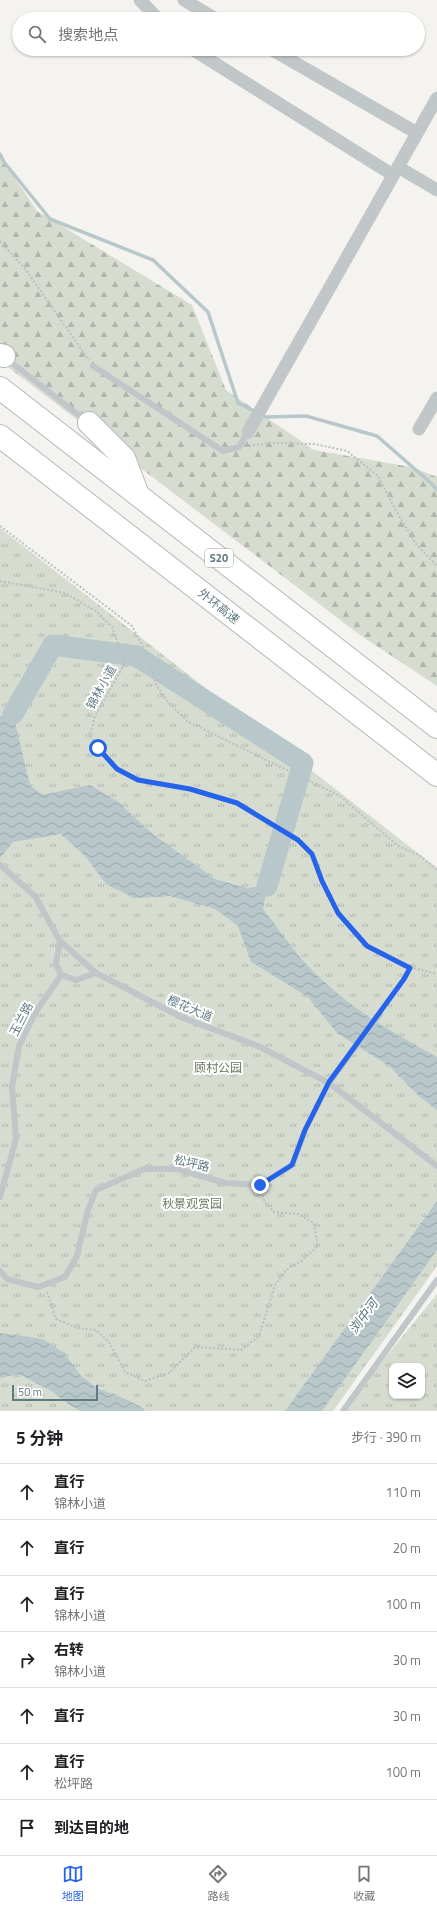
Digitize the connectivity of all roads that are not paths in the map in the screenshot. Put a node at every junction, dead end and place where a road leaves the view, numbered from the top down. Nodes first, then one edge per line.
1 (140, 0) edge
2 (184, 0) edge
3 (151, 12) edge
4 (204, 12) edge
5 (204, 56) edge
6 (283, 56) edge
7 (437, 98) edge
8 (415, 136) junction
9 (395, 171) junction
10 (437, 190) edge
11 (2, 356) edge
12 (93, 366) road end
13 (0, 388) edge
14 (437, 398) edge
15 (89, 423) joint
16 (419, 429) dead end
17 (248, 432) joint
18 (0, 436) edge
19 (138, 495) junction
20 (437, 728) edge
21 (437, 775) edge
22 (0, 866) edge
23 (60, 940) junction
24 (96, 973) junction
25 (61, 975) junction
26 (380, 1014) road end
27 (329, 1082) junction
28 (437, 1166) edge
29 (0, 1197) edge
30 (0, 1271) edge
31 (437, 1280) edge
32 (344, 1411) edge

1 - 3 street
2 - 4 street
5 - 9 street
6 - 8 street
7 - 8 street
8 - 9 street
9 - 10 street
9 - 17 street
11 - 15 lane
12 - 17 lane
13 - 19 highway, S20
14 - 16 street
15 - 19 highway
18 - 21 highway, 外环高速
19 - 20 highway, S20
22 - 23 lane
23 - 24 lane, 樱花大道
23 - 25 lane
24 - 25 lane
24 - 27 lane, 樱花大道
25 - 29 lane, 玉兰路
26 - 27 lane
27 - 28 lane, 樱花大道
27 - 30 lane, 松坪路
31 - 32 lane

